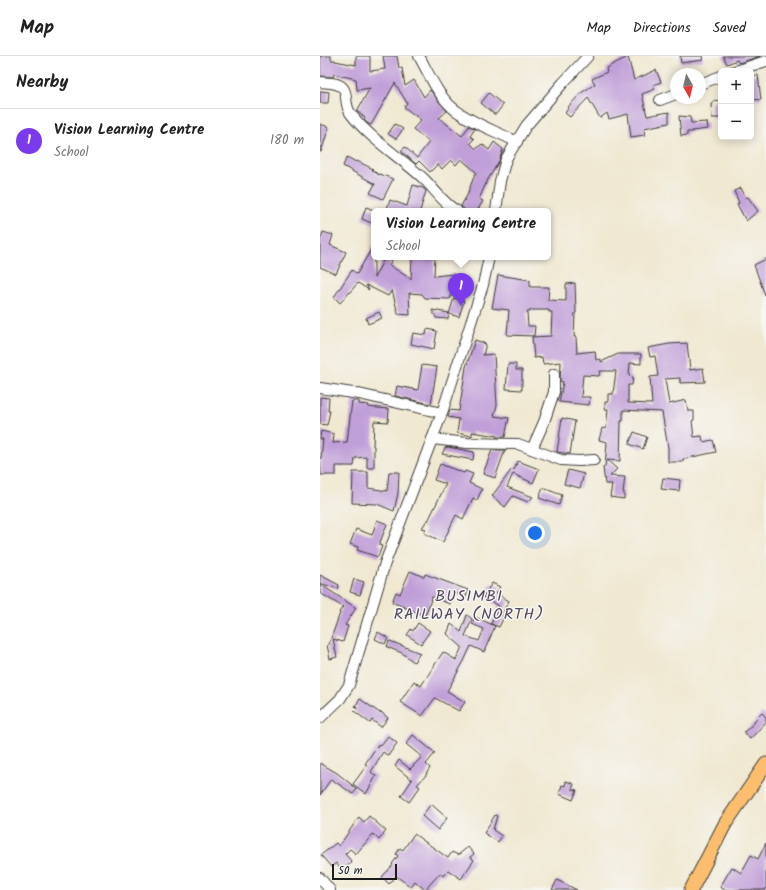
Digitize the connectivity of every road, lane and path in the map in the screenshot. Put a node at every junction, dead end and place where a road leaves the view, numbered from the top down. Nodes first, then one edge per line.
1 (419, 56) edge
2 (588, 56) edge
3 (766, 61) edge
4 (744, 68) edge
5 (718, 77) edge
6 (320, 82) edge
7 (706, 82) edge
8 (670, 96) edge
9 (660, 100) dead end
10 (517, 142) junction
11 (451, 208) edge
12 (496, 208) edge
13 (488, 260) edge
14 (554, 374) dead end
15 (320, 388) edge
16 (442, 413) junction
17 (432, 439) junction
18 (532, 449) junction
19 (594, 460) dead end
20 (320, 718) edge
21 (766, 764) edge
22 (320, 878) edge
23 (330, 890) edge
24 (691, 890) edge

1 - 10 street
2 - 10 street
3 - 4 street
5 - 7 street
6 - 11 street
8 - 9 street
10 - 12 street
13 - 16 street
14 - 18 street
15 - 16 street
16 - 17 street
17 - 18 street
17 - 20 street
18 - 19 street
21 - 24 main road
22 - 23 street

